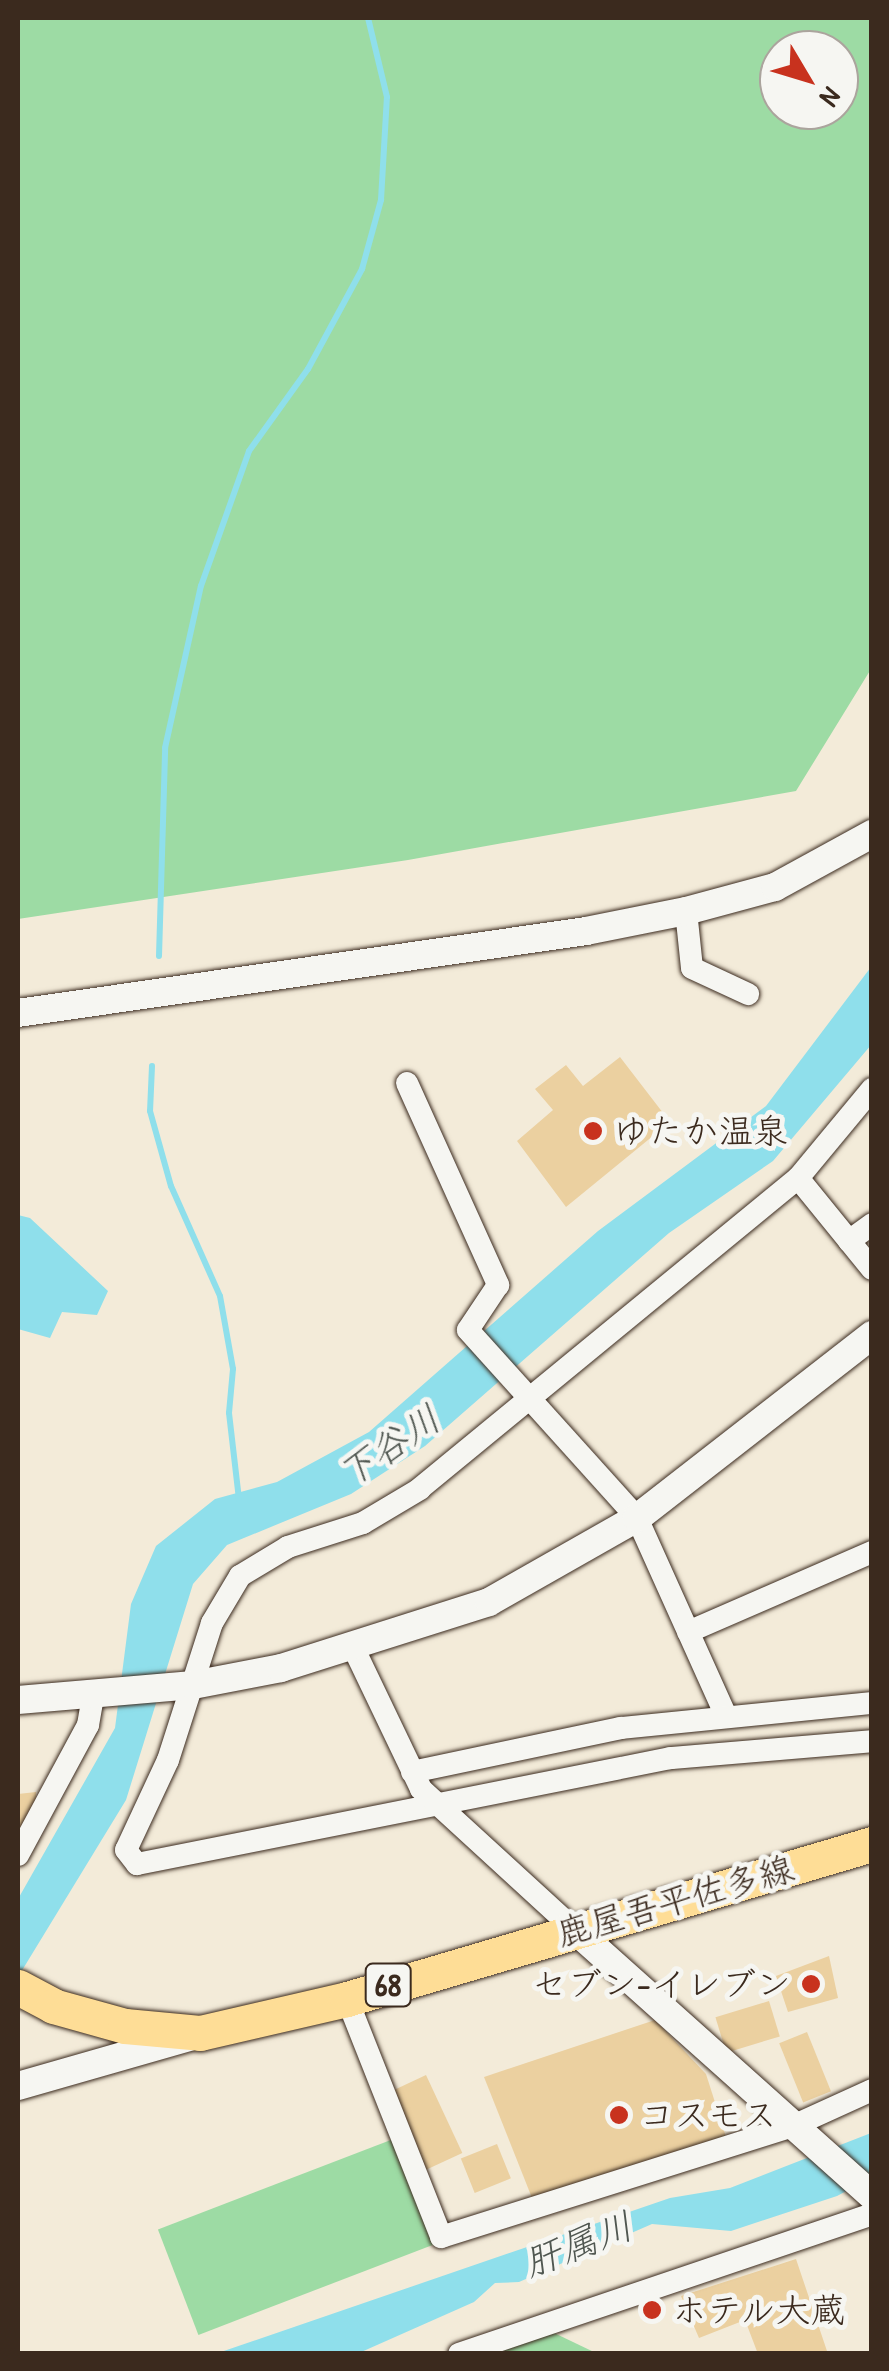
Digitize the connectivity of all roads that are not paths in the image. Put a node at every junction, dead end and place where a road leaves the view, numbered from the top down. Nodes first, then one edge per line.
1 (872, 834) edge
2 (686, 911) junction
3 (748, 994) dead end
4 (18, 1013) edge
5 (408, 1082) dead end
6 (872, 1089) edge
7 (798, 1178) junction
8 (872, 1224) edge
9 (850, 1242) junction
10 (872, 1269) edge
11 (872, 1335) edge
12 (528, 1394) junction
13 (637, 1518) junction
14 (872, 1552) edge
15 (688, 1632) junction
16 (354, 1649) junction
17 (194, 1684) junction
18 (93, 1696) junction
19 (18, 1700) edge
20 (872, 1703) edge
21 (725, 1714) junction
22 (872, 1741) edge
23 (412, 1772) junction
24 (433, 1800) junction
25 (872, 1844) edge
26 (18, 1855) edge
27 (575, 1930) junction
28 (18, 1988) edge
29 (347, 1998) junction
30 (200, 2034) junction
31 (18, 2086) edge
32 (872, 2090) edge
33 (793, 2126) junction
34 (872, 2196) edge
35 (872, 2214) edge
36 (459, 2354) edge

1 - 2 street
2 - 3 street
2 - 4 street
5 - 12 street
6 - 7 street
7 - 9 street
7 - 12 street
8 - 9 street
9 - 10 street
11 - 13 street
12 - 13 street
12 - 17 street
13 - 15 street
13 - 16 street
14 - 15 street
15 - 21 street
16 - 17 street
16 - 23 street
17 - 18 street
17 - 24 street
18 - 19 street
18 - 26 street
20 - 21 street
21 - 23 street
22 - 24 street
23 - 24 street
24 - 27 street
25 - 27 main road, 鹿屋吾平佐多線 / 68
27 - 29 main road, 鹿屋吾平佐多線 / 68
27 - 33 street
28 - 30 main road, 鹿屋吾平佐多線 / 68
29 - 30 main road, 鹿屋吾平佐多線 / 68
29 - 33 street
30 - 31 street
32 - 33 street
33 - 34 street
35 - 36 street

